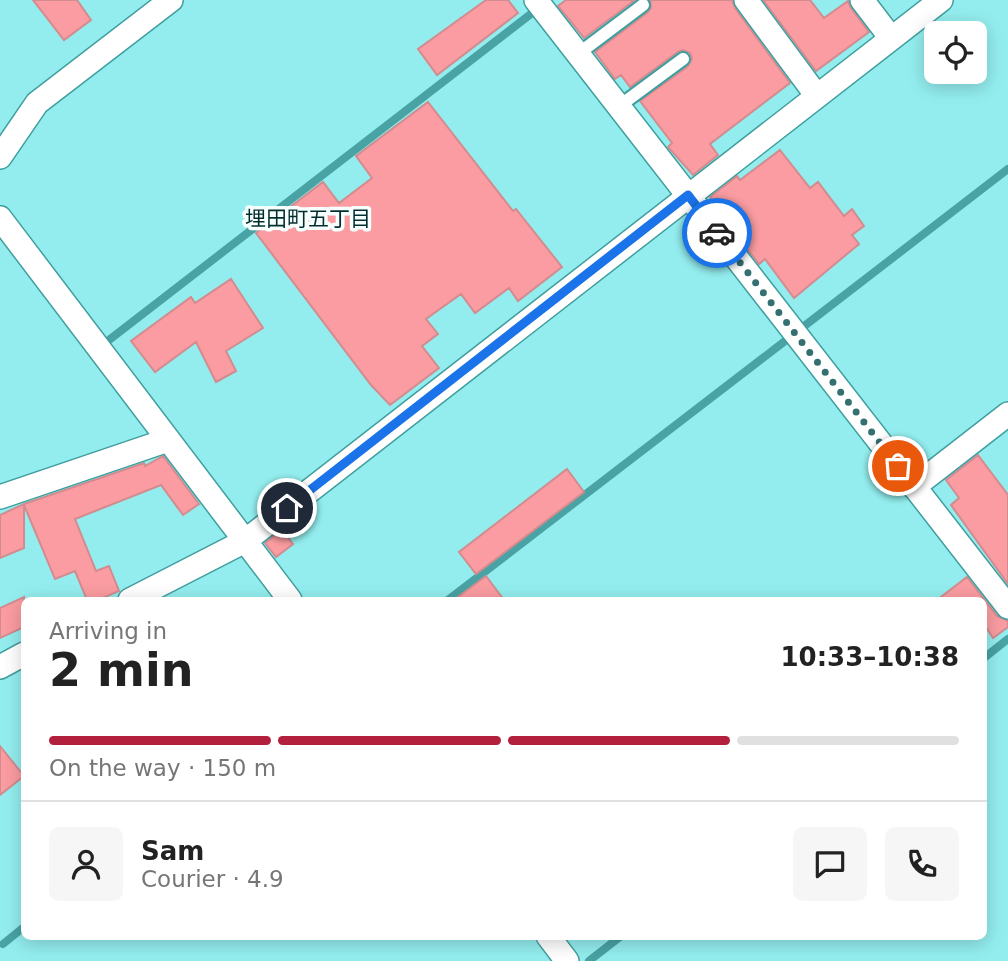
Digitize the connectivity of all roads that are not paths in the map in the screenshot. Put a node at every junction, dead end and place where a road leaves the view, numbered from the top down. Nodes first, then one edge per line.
1 (171, 0) edge
2 (536, 0) edge
3 (746, 0) edge
4 (862, 0) edge
5 (941, 0) edge
6 (643, 5) dead end
7 (891, 38) junction
8 (578, 54) junction
9 (683, 59) dead end
10 (817, 96) junction
11 (618, 107) junction
12 (0, 157) edge
13 (688, 195) junction
14 (0, 218) edge
15 (1008, 414) edge
16 (168, 440) junction
17 (914, 487) junction
18 (0, 498) edge
19 (245, 541) junction
20 (136, 597) edge
21 (288, 597) edge
22 (1008, 607) edge
23 (21, 656) edge
24 (0, 667) edge
25 (551, 940) edge
26 (567, 961) edge

1 - 12 street
2 - 8 street
3 - 10 street
4 - 7 street
5 - 7 street
6 - 8 lane
7 - 10 street
8 - 11 street
9 - 11 lane
10 - 13 street
11 - 13 street
13 - 17 street
13 - 19 street
14 - 16 street
15 - 17 street
16 - 18 street
16 - 19 street
17 - 22 street
19 - 20 street
19 - 21 street
23 - 24 street
25 - 26 street

